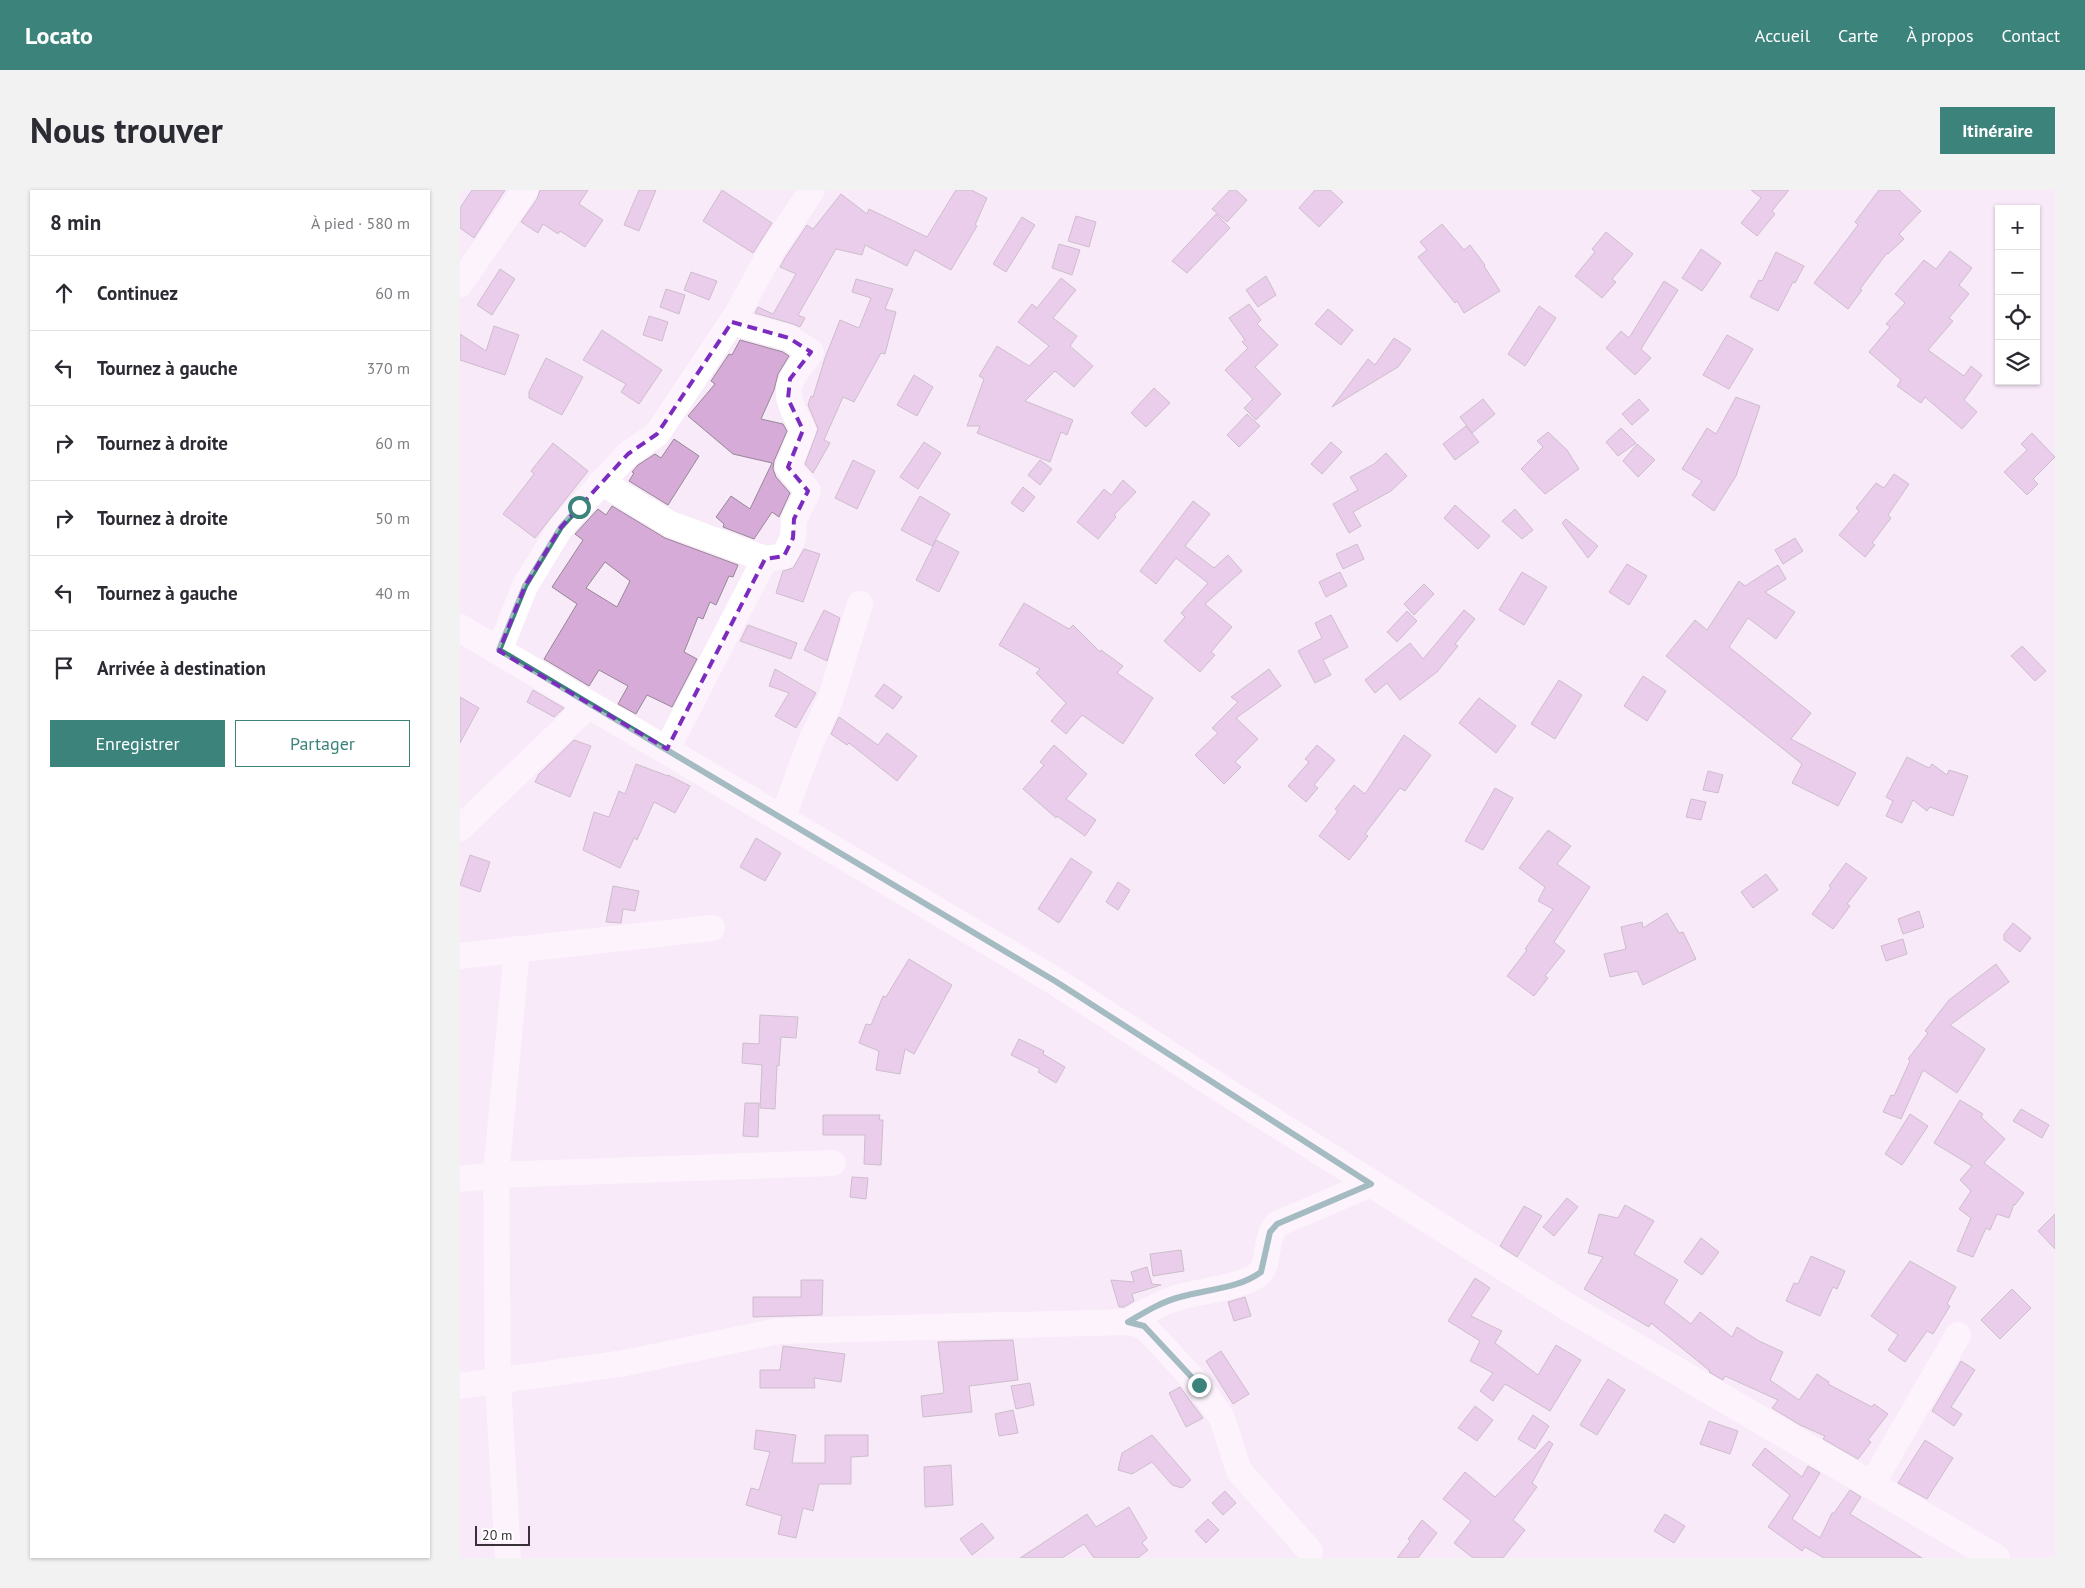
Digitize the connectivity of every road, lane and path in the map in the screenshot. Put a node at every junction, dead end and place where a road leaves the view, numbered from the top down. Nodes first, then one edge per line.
1 (525, 190) edge
2 (812, 190) edge
3 (460, 284) edge
4 (732, 322) junction
5 (601, 482) junction
6 (765, 559) junction
7 (860, 604) dead end
8 (460, 628) edge
9 (499, 650) junction
10 (589, 705) junction
11 (667, 750) junction
12 (782, 819) junction
13 (460, 828) edge
14 (712, 928) dead end
15 (517, 949) junction
16 (460, 956) edge
17 (833, 1163) dead end
18 (496, 1175) junction
19 (460, 1179) edge
20 (1371, 1184) junction
21 (1128, 1322) junction
22 (1958, 1335) dead end
23 (498, 1382) junction
24 (460, 1386) edge
25 (1872, 1484) junction
26 (1310, 1551) dead end
27 (508, 1558) edge
28 (1996, 1558) edge

1 - 3 street
2 - 4 street
4 - 5 street
4 - 6 street
5 - 6 street
5 - 9 street
6 - 11 street
7 - 12 street
8 - 9 main road
9 - 10 main road
10 - 11 main road
10 - 13 street
11 - 12 main road
12 - 20 main road
14 - 15 street
15 - 16 street
15 - 18 street
17 - 18 street
18 - 19 street
18 - 23 street
20 - 21 street
20 - 25 main road
21 - 23 street
21 - 26 street
22 - 25 street
23 - 24 street
23 - 27 street
25 - 28 main road

